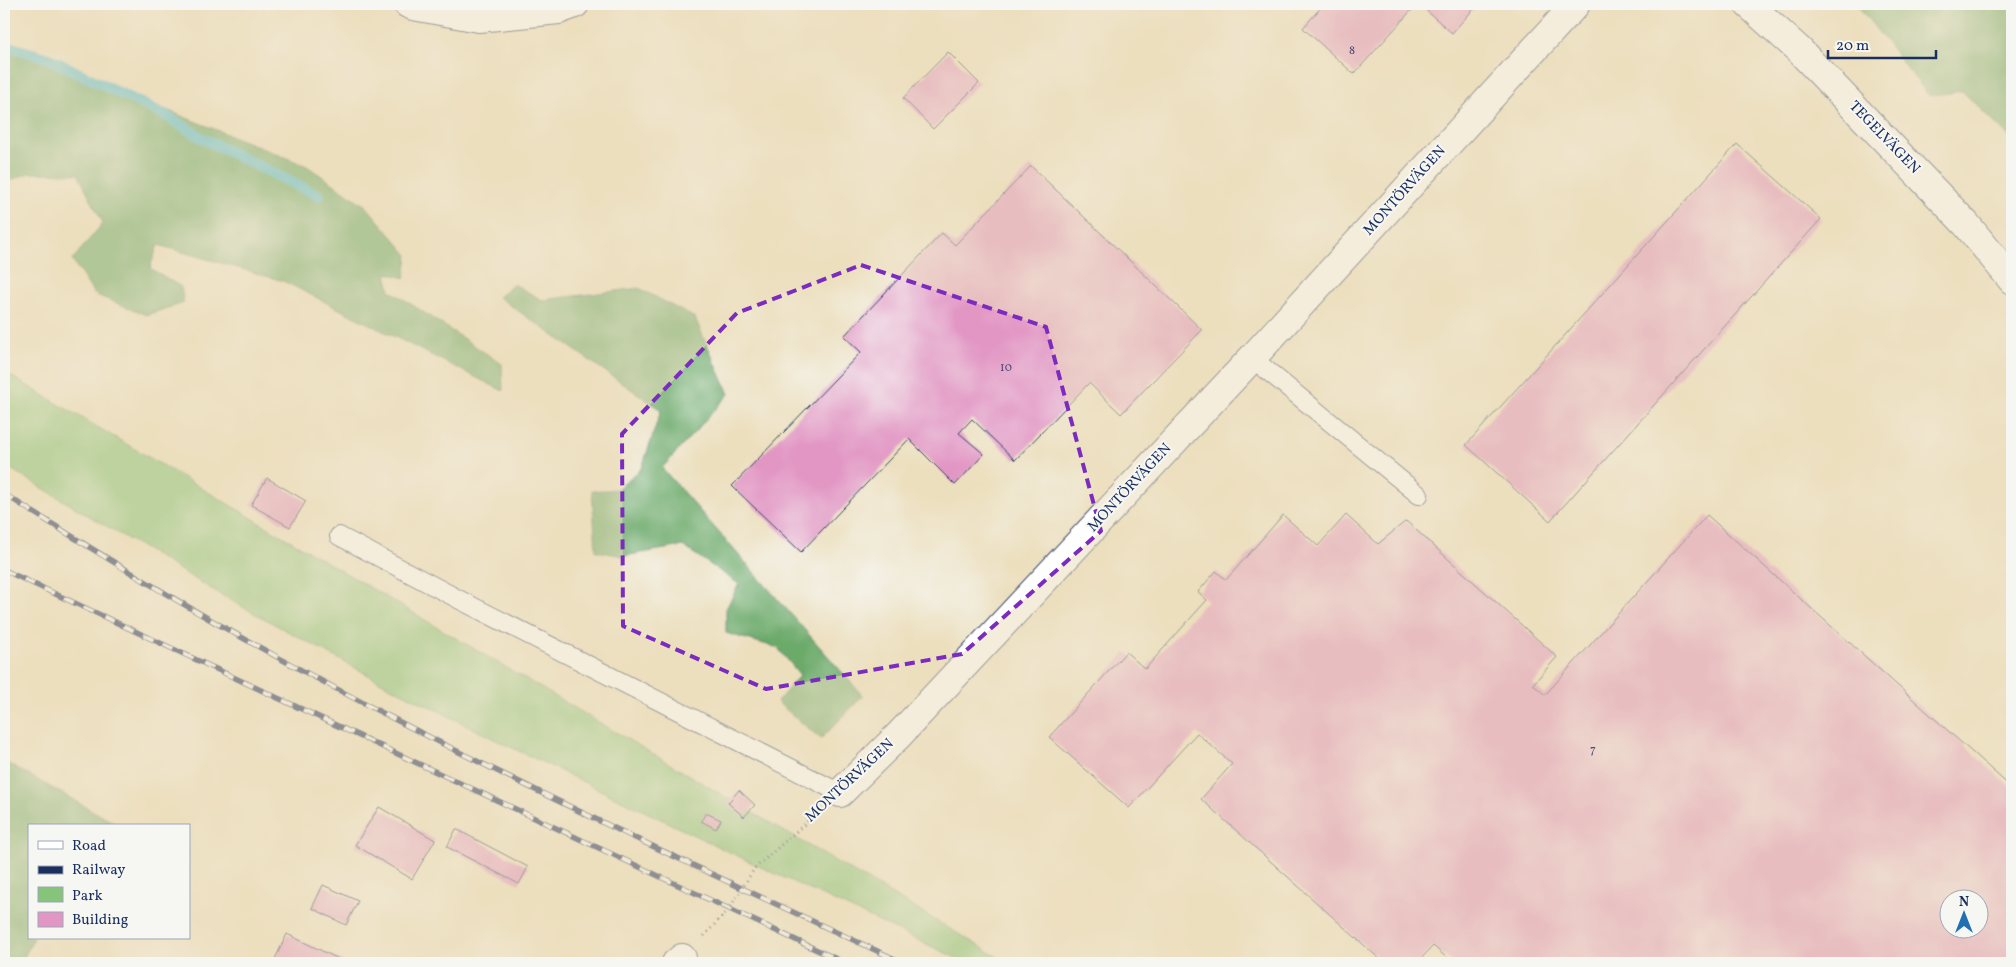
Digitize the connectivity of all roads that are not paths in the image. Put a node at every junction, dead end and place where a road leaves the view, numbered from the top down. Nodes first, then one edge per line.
1 (408, 4) edge
2 (575, 4) edge
3 (1576, 4) edge
4 (1748, 4) edge
5 (2012, 280) edge
6 (1252, 358) junction
7 (1419, 495) dead end
8 (339, 536) dead end
9 (840, 793) joint

1 - 2 street
3 - 6 street, MONTÖRVÄGEN
4 - 5 street, TEGELVÄGEN
6 - 7 lane
6 - 9 street, MONTÖRVÄGEN
8 - 9 lane

